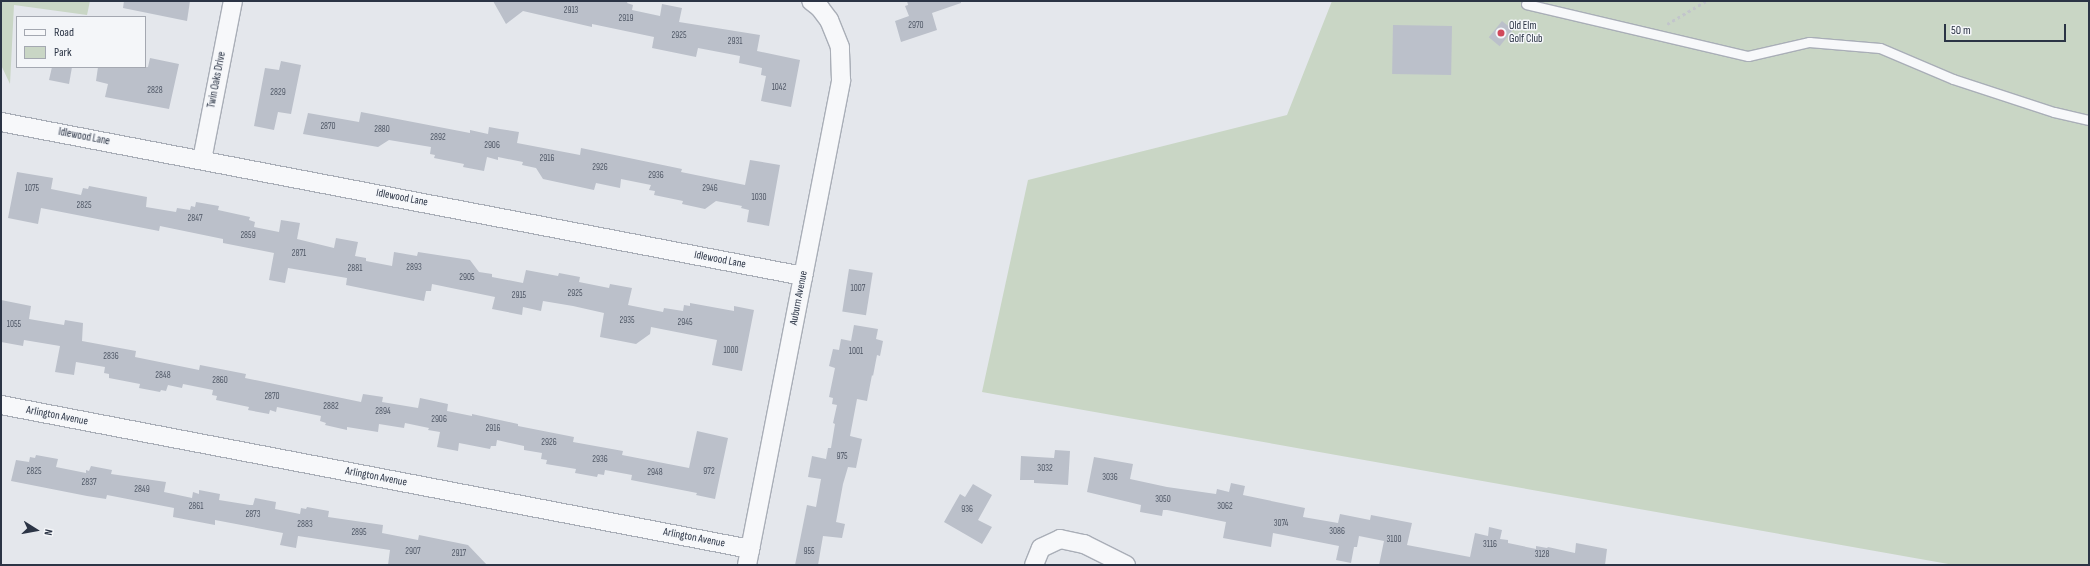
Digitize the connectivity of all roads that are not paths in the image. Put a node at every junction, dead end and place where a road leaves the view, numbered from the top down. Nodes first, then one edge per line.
1 (233, 1) edge
2 (811, 1) edge
3 (1526, 4) dead end
4 (2089, 120) edge
5 (1, 122) edge
6 (202, 160) junction
7 (803, 276) junction
8 (1, 405) edge
9 (749, 557) edge
10 (1034, 565) edge
11 (1126, 565) edge

1 - 6 street, Twin Oaks Drive
2 - 7 street, Auburn Avenue
3 - 4 lane
5 - 6 street, Idlewood Lane
6 - 7 street, Idlewood Lane
7 - 9 street, Auburn Avenue
8 - 9 street, Arlington Avenue
10 - 11 street

